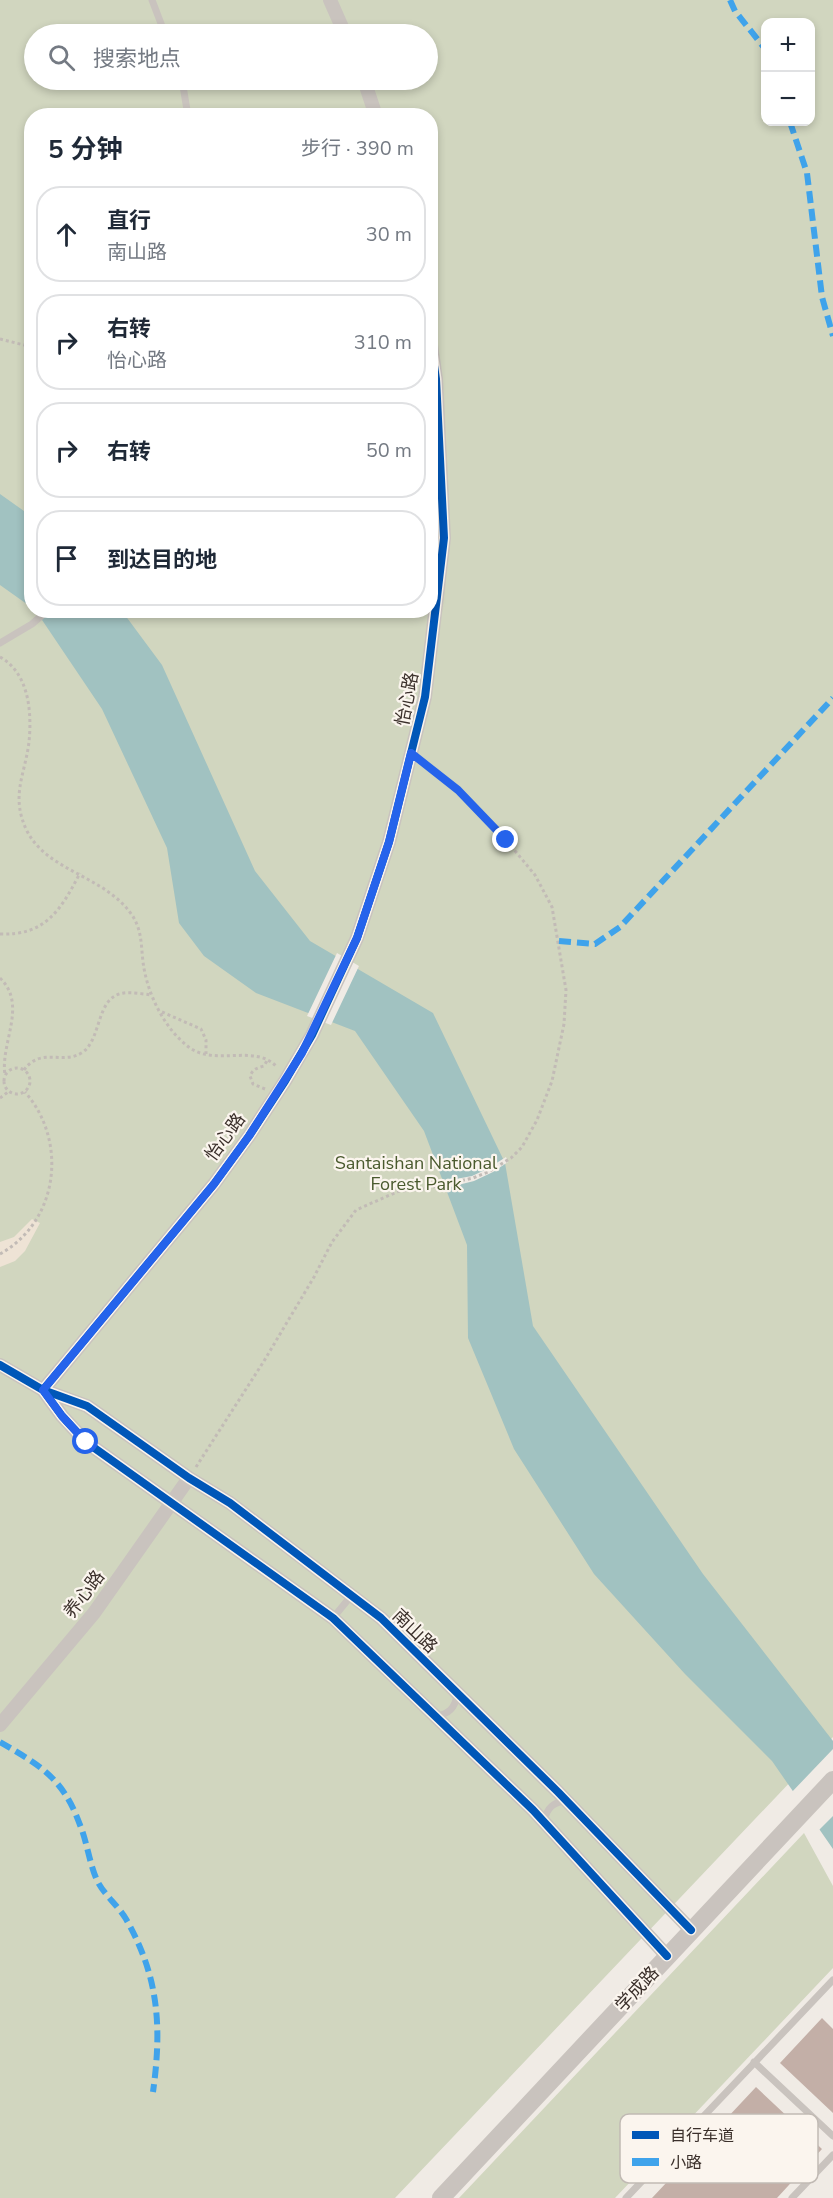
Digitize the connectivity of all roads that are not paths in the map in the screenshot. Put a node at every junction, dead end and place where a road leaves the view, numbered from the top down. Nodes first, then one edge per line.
1 (152, 0) edge
2 (330, 0) edge
3 (161, 24) edge
4 (341, 24) edge
5 (184, 90) edge
6 (367, 90) edge
7 (187, 108) edge
8 (373, 108) edge
9 (438, 419) edge
10 (438, 588) edge
11 (39, 618) edge
12 (434, 618) edge
13 (0, 643) edge
14 (0, 1365) edge
15 (43, 1390) junction
16 (189, 1478) junction
17 (172, 1502) junction
18 (351, 1596) junction
19 (333, 1618) junction
20 (458, 1693) junction
21 (436, 1716) junction
22 (0, 1725) edge
23 (833, 1780) edge
24 (566, 1800) junction
25 (543, 1821) junction
26 (691, 1930) junction
27 (667, 1956) junction
28 (833, 1980) edge
29 (754, 2062) junction
30 (705, 2114) edge
31 (810, 2114) edge
32 (818, 2122) edge
33 (833, 2136) edge
34 (833, 2155) edge
35 (818, 2171) edge
36 (640, 2183) edge
37 (806, 2183) edge
38 (441, 2198) edge
39 (626, 2198) edge
40 (792, 2198) edge

1 - 3 lane
2 - 4 street
5 - 7 lane
6 - 8 street
9 - 10 street, 怡心路
11 - 13 lane
12 - 15 street, 怡心路
14 - 15 street, 南山路
15 - 16 street, 南山路
15 - 17 street, 南山路
16 - 17 street, 养心路
16 - 18 street, 南山路
17 - 19 street, 南山路
17 - 22 street, 养心路
18 - 19 lane
18 - 20 street, 南山路
19 - 21 street, 南山路
20 - 21 lane
20 - 24 street, 南山路
21 - 25 street, 南山路
23 - 26 street, 学成路
24 - 25 lane
24 - 26 street, 南山路
25 - 27 street, 南山路
26 - 27 street, 学成路
27 - 38 street, 学成路
28 - 29 lane
29 - 30 lane
29 - 31 lane
32 - 33 lane
34 - 35 lane
36 - 39 lane
37 - 40 lane

